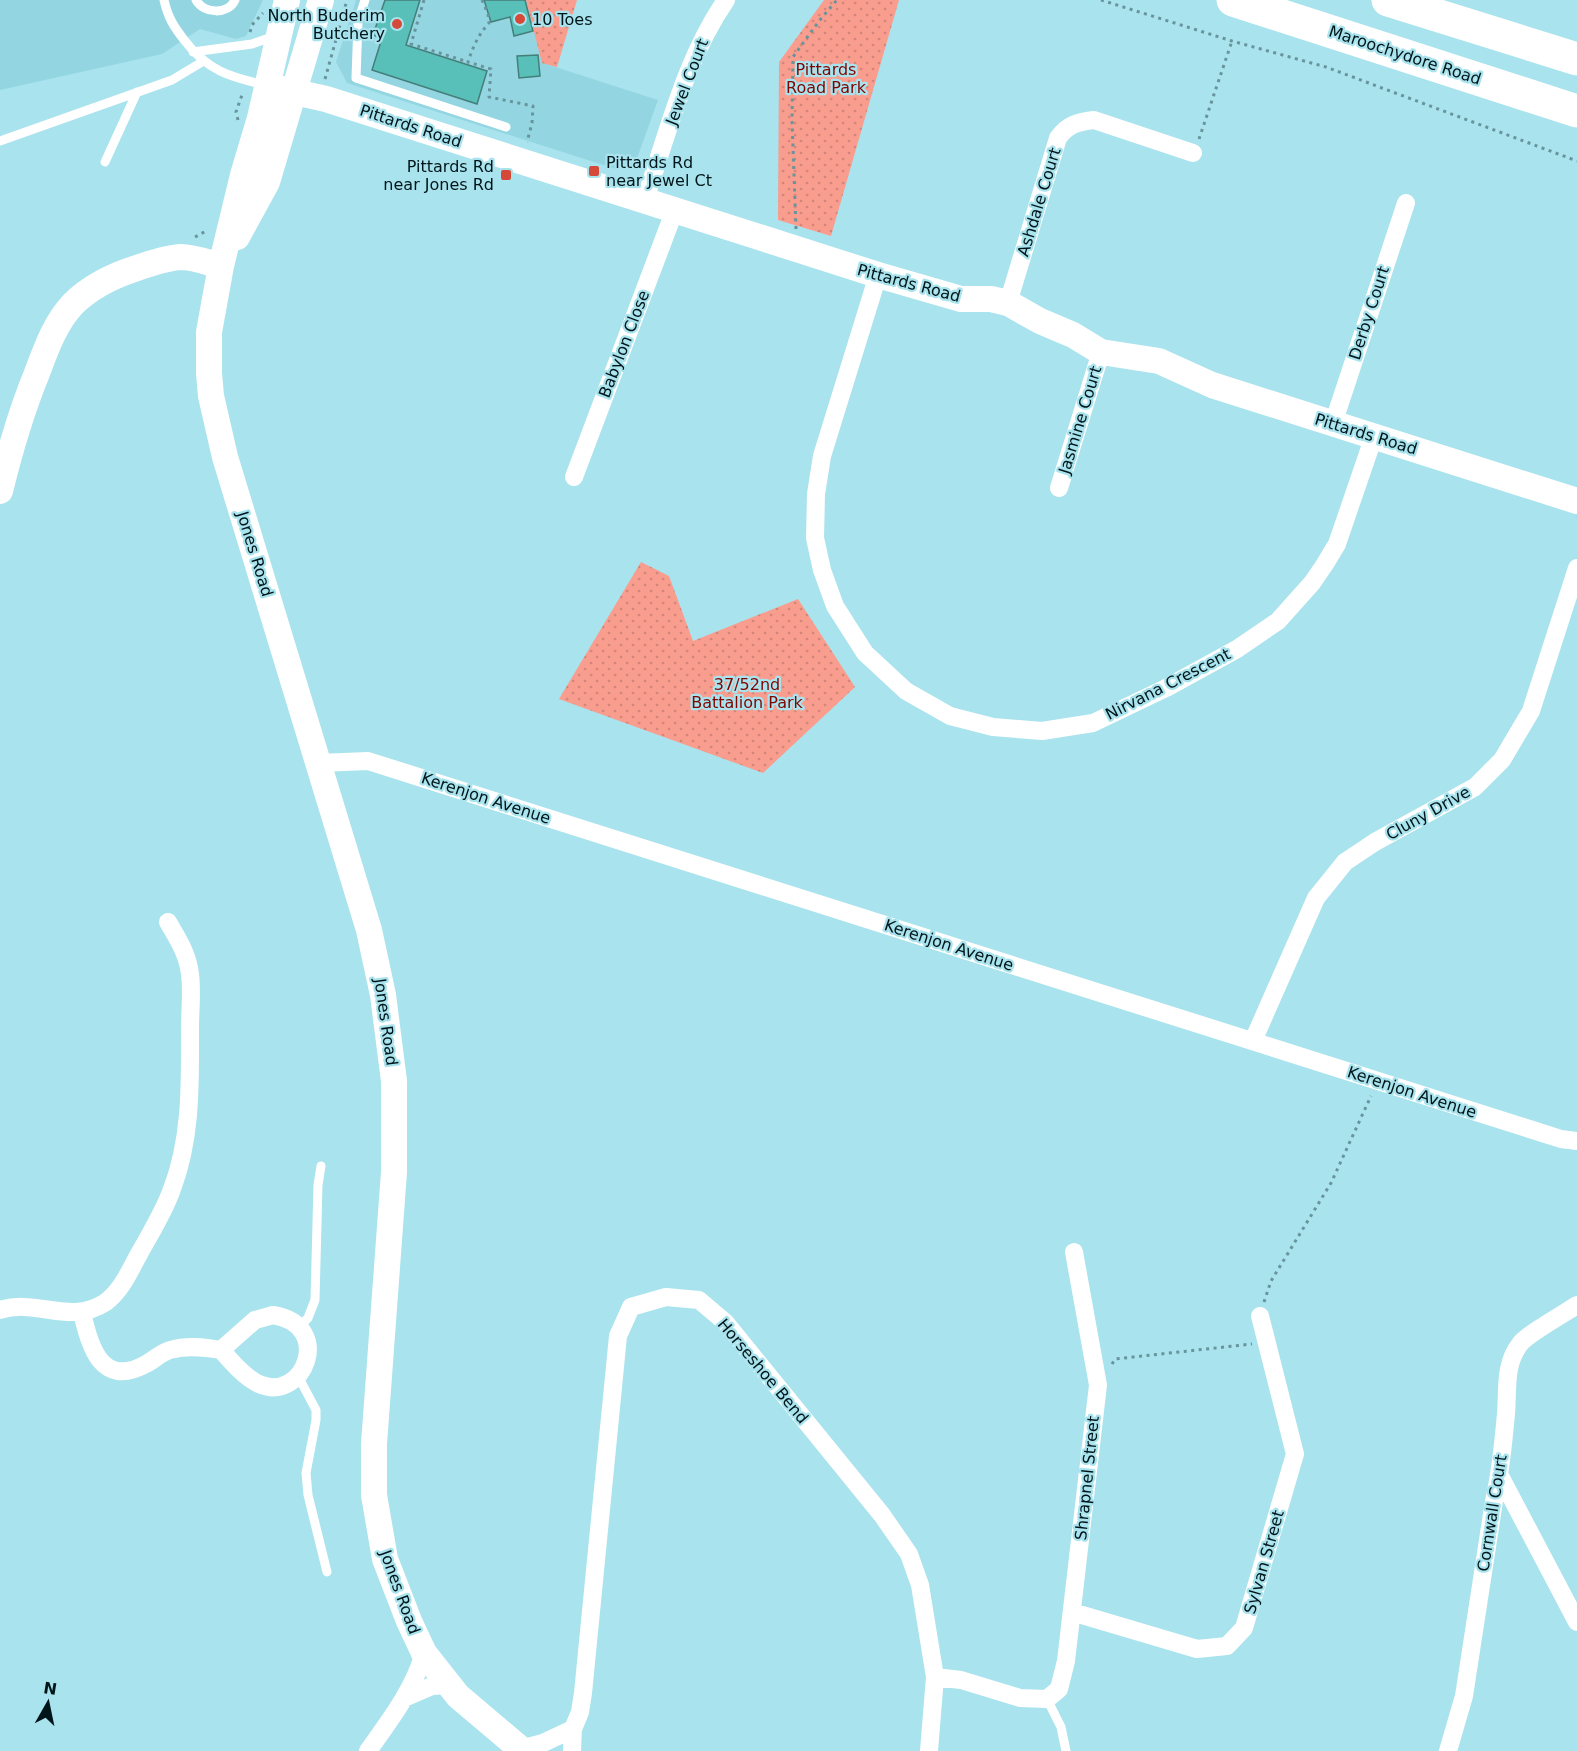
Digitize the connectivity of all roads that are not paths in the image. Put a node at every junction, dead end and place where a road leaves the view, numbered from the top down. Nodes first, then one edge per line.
1 (164, 0) edge
2 (196, 0) edge
3 (235, 0) edge
4 (321, 0) edge
5 (365, 0) edge
6 (726, 0) edge
7 (1233, 0) edge
8 (1388, 0) edge
9 (276, 3) edge
10 (279, 33) junction
11 (193, 52) junction
12 (1577, 59) edge
13 (202, 62) junction
14 (257, 83) junction
15 (295, 91) junction
16 (137, 92) junction
17 (1577, 111) edge
18 (506, 127) dead end
19 (0, 141) edge
20 (1192, 153) road end
21 (105, 162) dead end
22 (644, 202) junction
23 (1406, 203) dead end
24 (674, 212) junction
25 (221, 266) junction
26 (878, 275) junction
27 (1008, 303) junction
28 (1101, 352) junction
29 (1333, 424) junction
30 (1374, 436) junction
31 (574, 477) dead end
32 (1059, 488) dead end
33 (0, 491) edge
34 (1577, 501) edge
35 (1577, 568) edge
36 (319, 763) junction
37 (168, 922) dead end
38 (1253, 1041) junction
39 (1577, 1141) edge
40 (321, 1166) dead end
41 (1074, 1252) dead end
42 (1577, 1305) edge
43 (0, 1310) edge
44 (82, 1312) junction
45 (1260, 1316) road end
46 (299, 1327) junction
47 (220, 1350) junction
48 (298, 1376) junction
49 (1500, 1476) junction
50 (327, 1572) dead end
51 (1072, 1612) junction
52 (1577, 1622) edge
53 (424, 1653) junction
54 (935, 1677) junction
55 (448, 1685) junction
56 (404, 1698) junction
57 (1047, 1699) junction
58 (573, 1729) junction
59 (522, 1750) edge
60 (368, 1751) edge
61 (572, 1751) edge
62 (930, 1751) edge
63 (1066, 1751) edge
64 (1448, 1751) edge

1 - 11 lane
2 - 3 lane
4 - 15 main road, Jones Road
5 - 18 lane
6 - 22 street, Jewel Court
7 - 17 highway, Maroochydore Road
8 - 12 highway
9 - 10 main road, Jones Road
10 - 11 lane
10 - 14 main road, Jones Road
11 - 13 lane
13 - 14 lane
13 - 16 lane
14 - 15 main road, Pittards Road
14 - 25 main road, Jones Road
15 - 22 main road, Pittards Road
15 - 25 main road, Jones Road
16 - 19 lane
16 - 21 lane
20 - 27 street, Ashdale Court
22 - 24 main road, Pittards Road
23 - 29 street, Derby Court
24 - 26 main road, Pittards Road
24 - 31 street, Babylon Close
25 - 33 main road
25 - 36 main road, Jones Road
26 - 27 main road, Pittards Road
26 - 30 street, Nirvana Crescent
27 - 28 main road, Pittards Road
28 - 29 main road, Pittards Road
28 - 32 street, Jasmine Court
29 - 30 main road, Pittards Road
30 - 34 main road, Pittards Road
35 - 38 street, Cluny Drive
36 - 38 street, Kerenjon Avenue
36 - 53 main road, Jones Road
37 - 44 street
38 - 39 street, Kerenjon Avenue
40 - 46 lane
41 - 51 street, Shrapnel Street
42 - 49 street, Cornwall Court
43 - 44 street
44 - 47 street
45 - 51 street, Sylvan Street
46 - 47 street
46 - 48 street
47 - 48 street
48 - 50 lane
49 - 52 street
49 - 64 street, Cornwall Court
51 - 57 street, Shrapnel Street
53 - 55 main road, Jones Road
53 - 56 street
54 - 57 street
54 - 58 street, Horseshoe Bend
54 - 62 street, Horseshoe Bend
55 - 56 street
55 - 59 main road, Jones Road
56 - 60 street
57 - 63 lane
58 - 59 street
58 - 61 street, Horseshoe Bend

